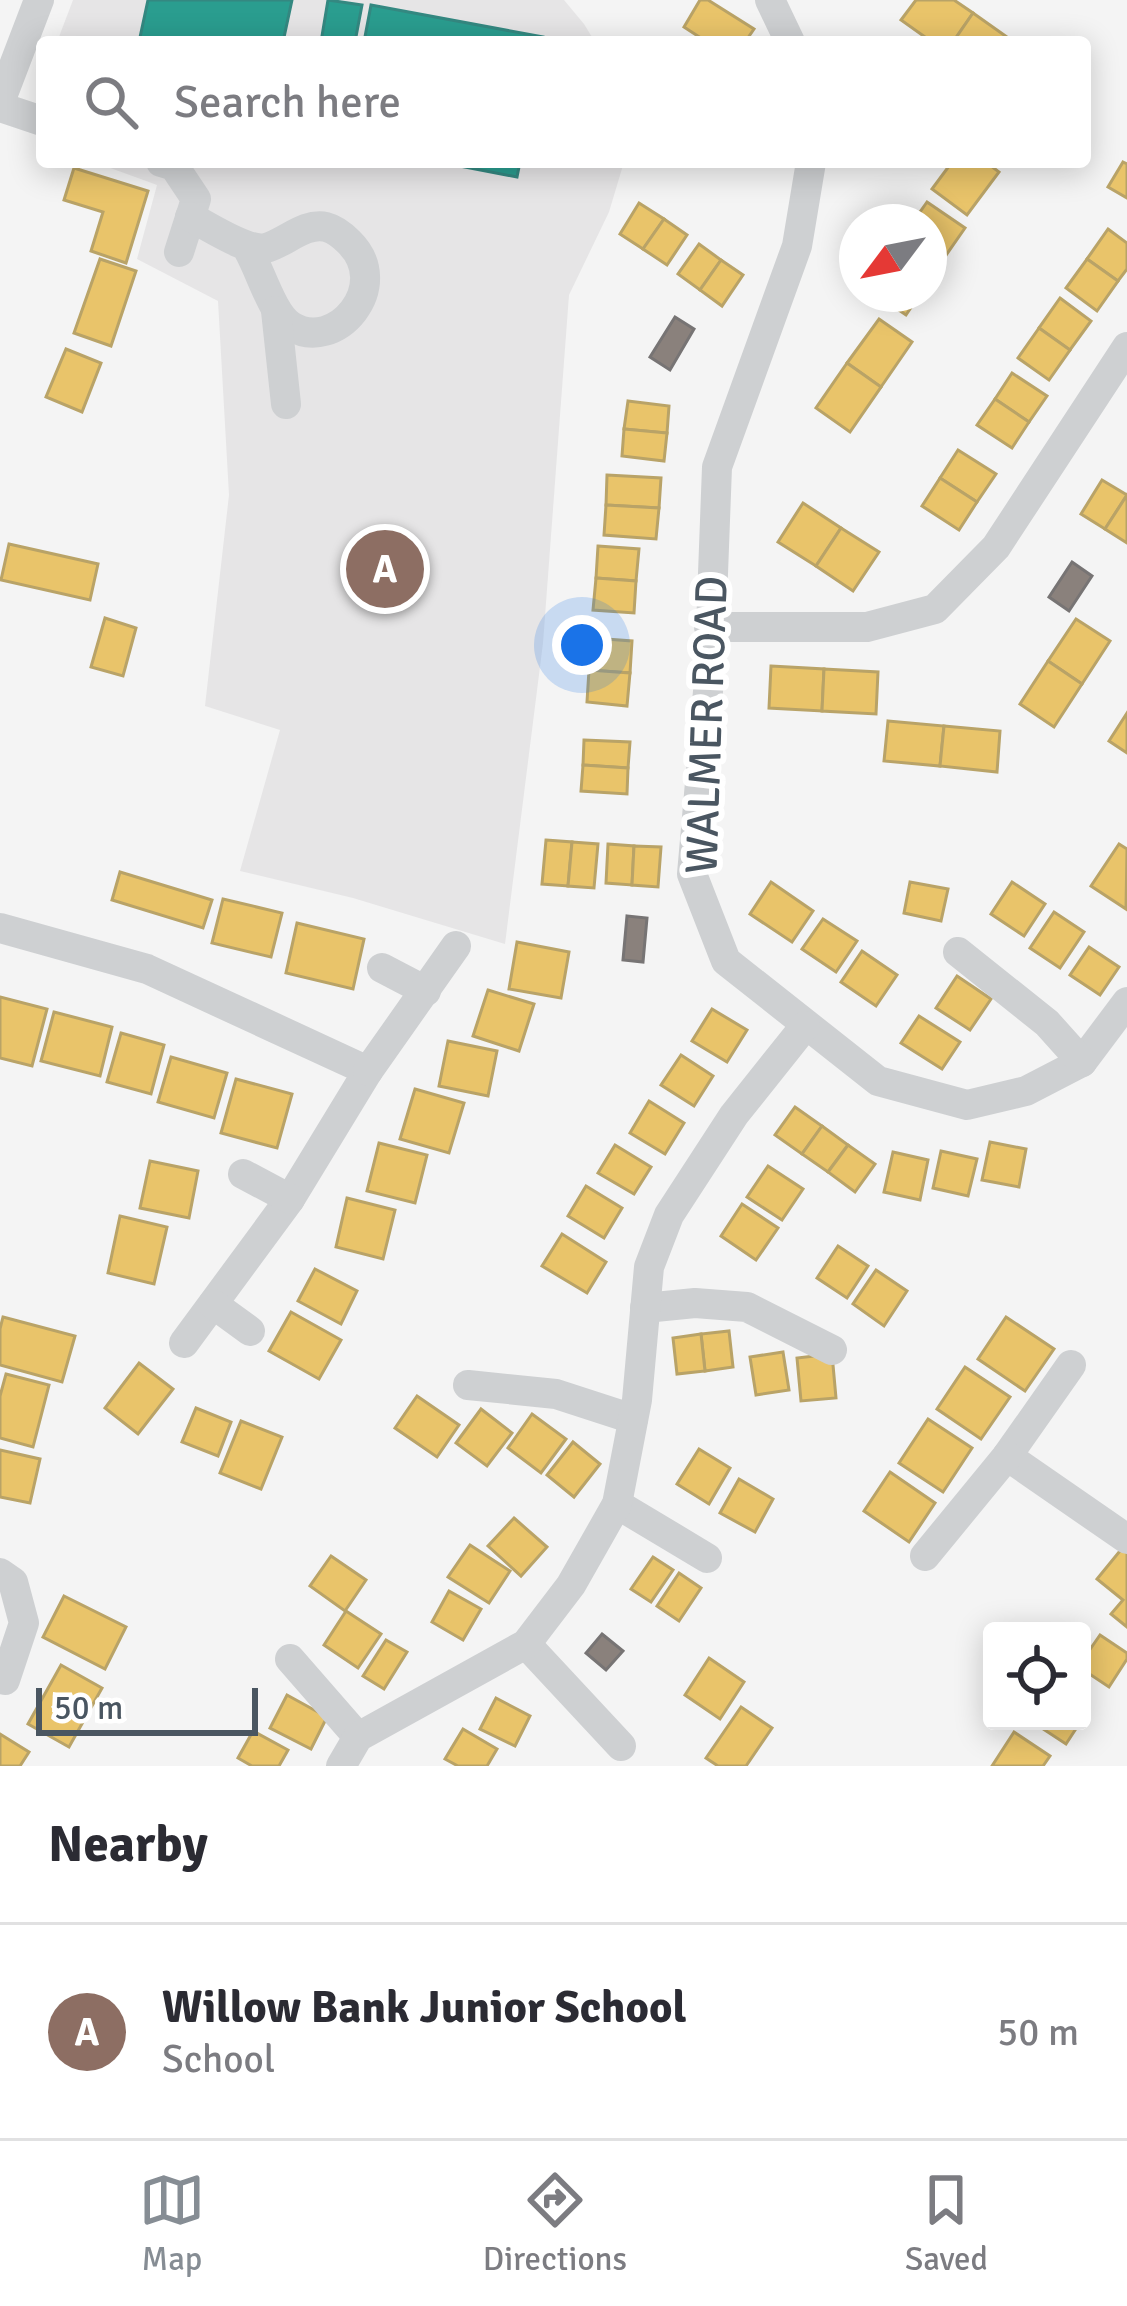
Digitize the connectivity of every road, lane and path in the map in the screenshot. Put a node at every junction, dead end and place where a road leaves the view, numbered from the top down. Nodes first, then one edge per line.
1 (39, 0) edge
2 (770, 0) edge
3 (787, 36) edge
4 (0, 104) edge
5 (36, 119) edge
6 (175, 168) edge
7 (811, 168) edge
8 (190, 217) junction
9 (246, 246) junction
10 (179, 252) dead end
11 (276, 311) junction
12 (1127, 347) edge
13 (286, 404) dead end
14 (710, 627) junction
15 (0, 928) edge
16 (455, 946) dead end
17 (958, 952) dead end
18 (382, 968) dead end
19 (426, 991) junction
20 (1127, 1002) edge
21 (806, 1026) junction
22 (1082, 1062) junction
23 (368, 1071) junction
24 (243, 1174) dead end
25 (290, 1199) junction
26 (213, 1304) junction
27 (645, 1308) junction
28 (250, 1331) dead end
29 (184, 1343) dead end
30 (832, 1350) dead end
31 (1071, 1365) dead end
32 (468, 1385) dead end
33 (633, 1419) junction
34 (1007, 1456) junction
35 (616, 1504) junction
36 (1127, 1539) edge
37 (926, 1556) dead end
38 (707, 1558) dead end
39 (0, 1574) edge
40 (526, 1644) junction
41 (290, 1658) dead end
42 (5, 1680) dead end
43 (358, 1737) junction
44 (621, 1746) dead end
45 (341, 1766) edge

1 - 4 street
2 - 3 street
4 - 5 street
6 - 8 street
7 - 14 street, WALMER ROAD
8 - 9 street
8 - 10 street
9 - 11 street
9 - 11 street
11 - 13 street
12 - 14 street
14 - 21 street, WALMER ROAD
15 - 23 street
16 - 19 street
17 - 22 street
18 - 19 street
19 - 23 street
20 - 22 street, WALMER ROAD
21 - 22 street, WALMER ROAD
21 - 27 street
23 - 25 street
24 - 25 street
25 - 26 street
26 - 28 street
26 - 29 street
27 - 30 street
27 - 33 street
31 - 34 street
32 - 33 street
33 - 35 street
34 - 36 street
34 - 37 street
35 - 38 street
35 - 40 street
39 - 42 street
40 - 43 street
40 - 44 street
41 - 43 street
43 - 45 street

